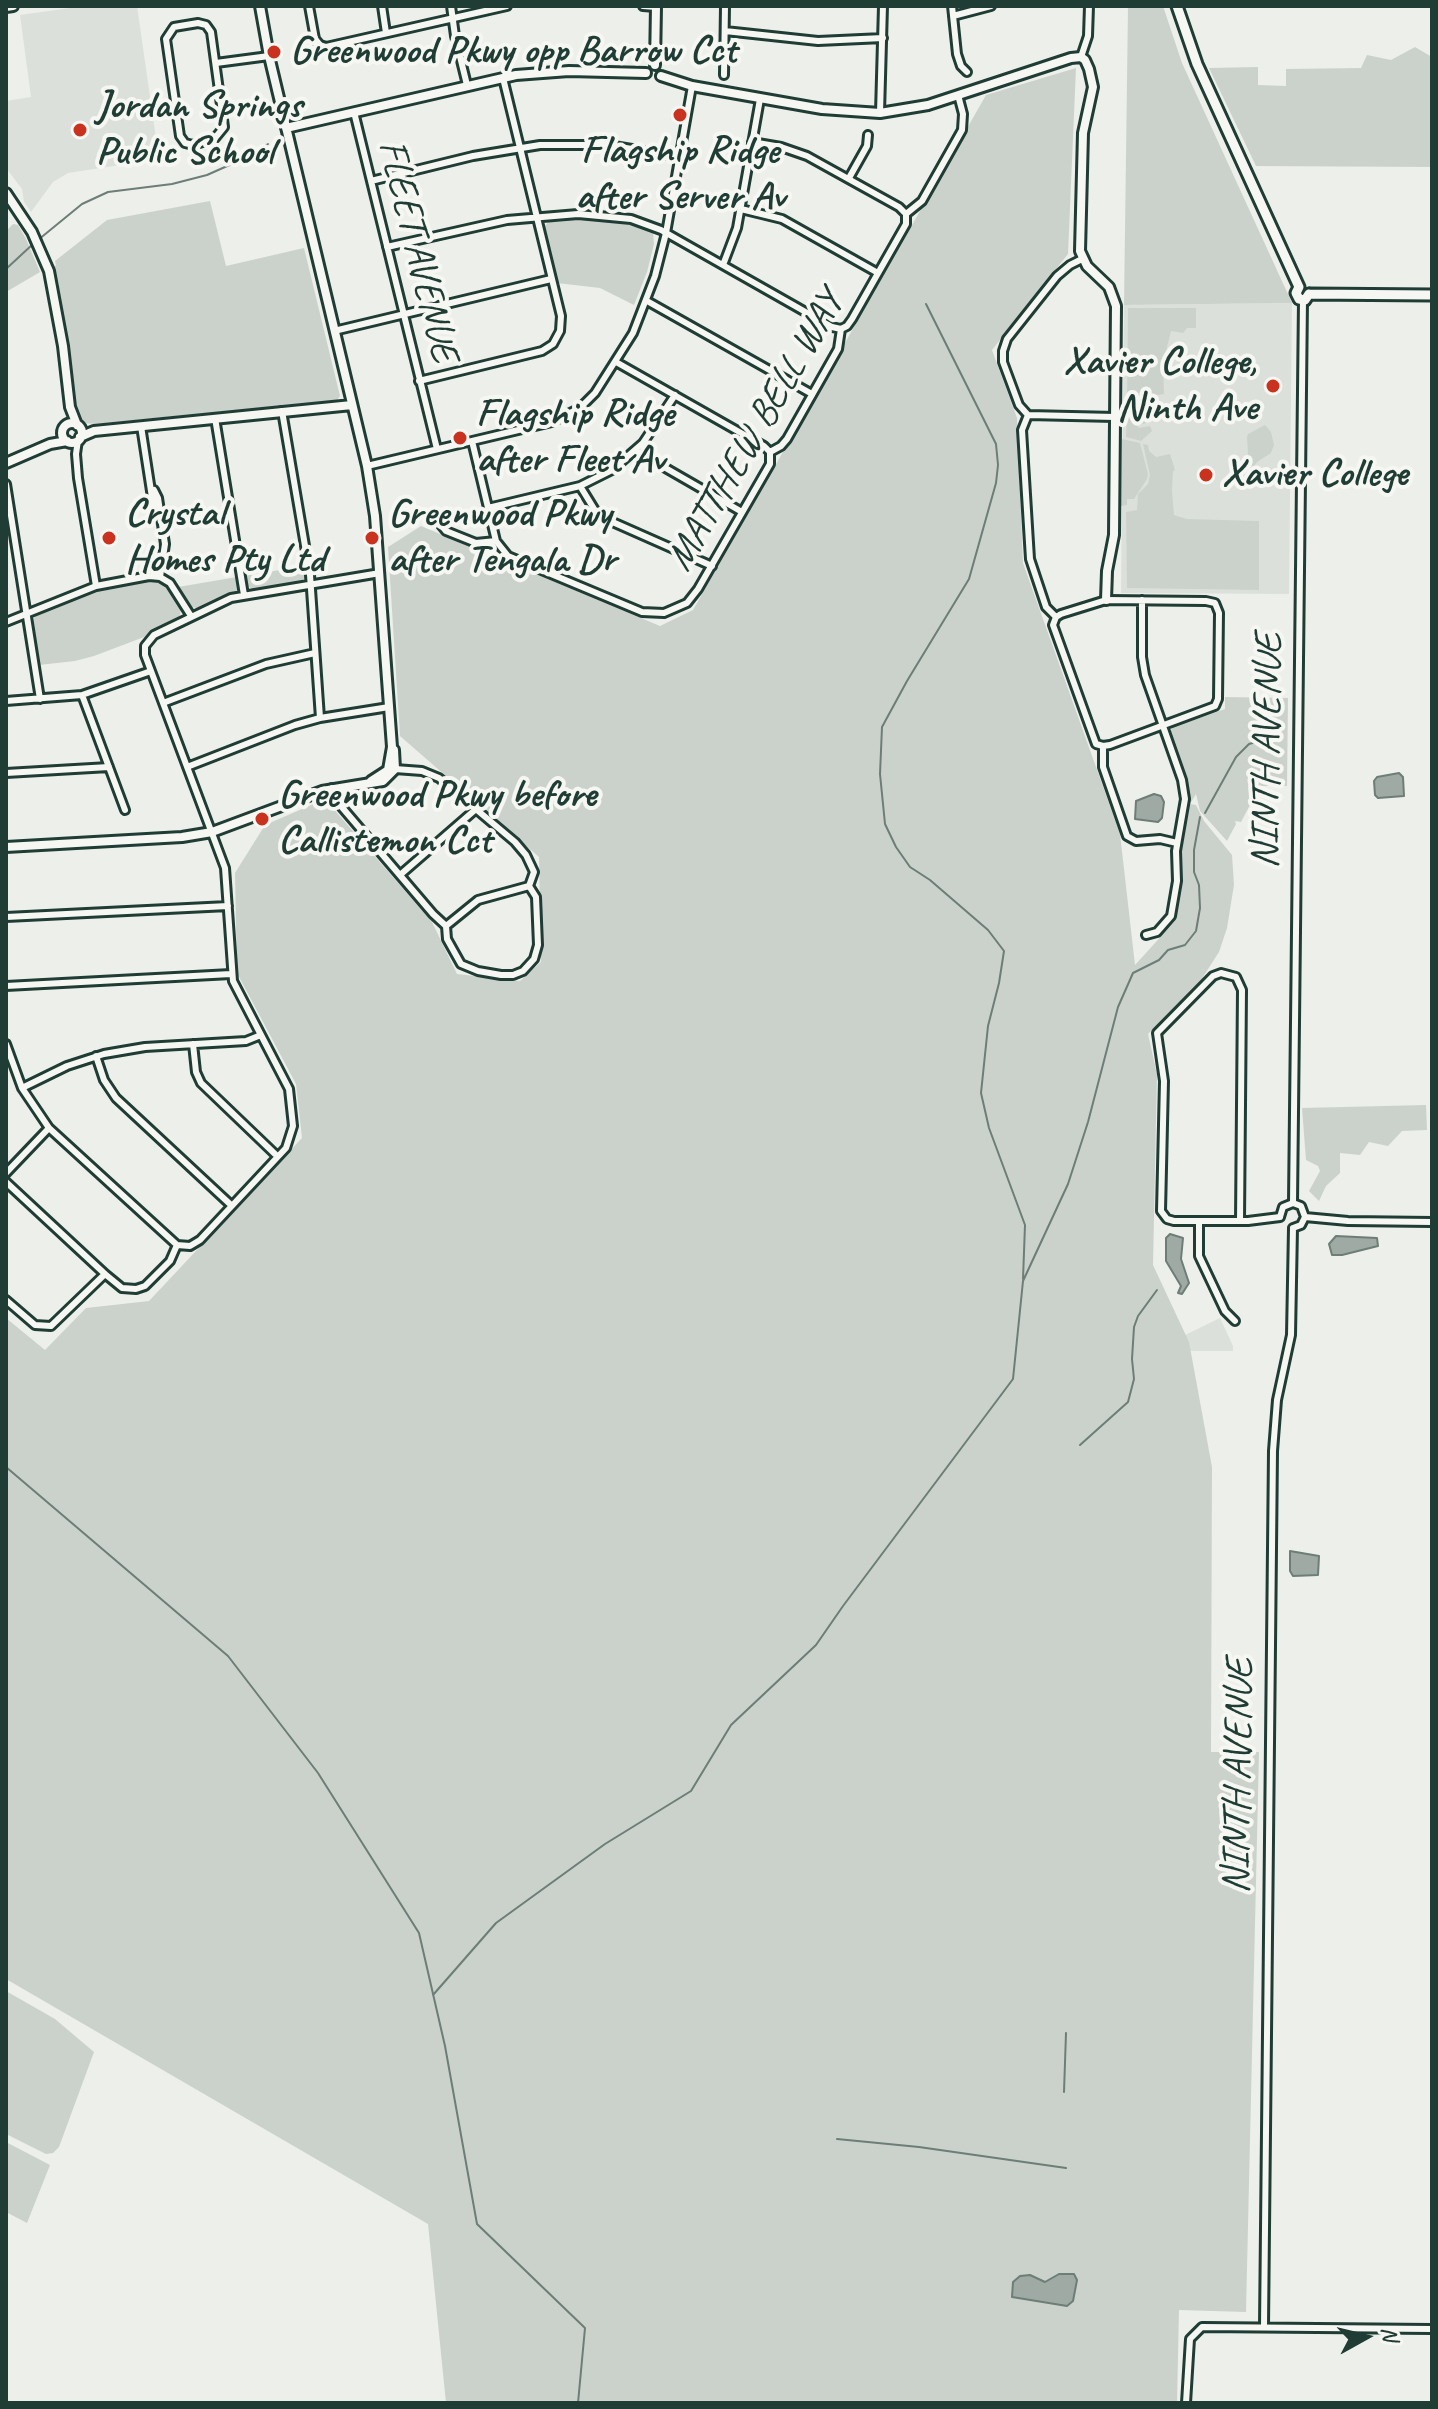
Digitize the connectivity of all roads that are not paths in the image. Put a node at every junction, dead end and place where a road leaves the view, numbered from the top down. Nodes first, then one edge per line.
1 (13, 6) edge
2 (260, 6) edge
3 (309, 6) edge
4 (382, 6) edge
5 (451, 6) edge
6 (507, 6) edge
7 (643, 6) edge
8 (725, 6) edge
9 (883, 6) edge
10 (952, 6) edge
11 (991, 6) edge
12 (1089, 6) edge
13 (1177, 6) edge
14 (6, 7) edge
15 (656, 7) edge
16 (953, 16) junction
17 (453, 17) junction
18 (725, 31) junction
19 (386, 33) junction
20 (883, 38) junction
21 (269, 56) junction
22 (1081, 57) junction
23 (216, 63) junction
24 (655, 65) junction
25 (967, 72) dead end
26 (646, 73) junction
27 (724, 75) dead end
28 (661, 76) junction
29 (503, 78) junction
30 (467, 85) junction
31 (692, 86) junction
32 (958, 95) junction
33 (760, 99) junction
34 (354, 112) junction
35 (880, 113) junction
36 (286, 128) junction
37 (868, 135) dead end
38 (752, 142) junction
39 (519, 148) junction
40 (679, 157) junction
41 (849, 178) junction
42 (371, 181) junction
43 (6, 193) edge
44 (741, 209) junction
45 (906, 214) junction
46 (536, 216) junction
47 (666, 233) junction
48 (387, 247) junction
49 (1082, 259) junction
50 (723, 265) junction
51 (878, 273) junction
52 (551, 279) junction
53 (1432, 295) edge
54 (1306, 297) junction
55 (647, 301) junction
56 (403, 314) junction
57 (841, 329) junction
58 (334, 331) junction
59 (616, 362) junction
60 (419, 381) junction
61 (812, 394) junction
62 (675, 395) junction
63 (352, 405) junction
64 (70, 407) junction
65 (282, 411) junction
66 (1028, 415) junction
67 (1115, 417) junction
68 (215, 418) junction
69 (141, 425) junction
70 (78, 426) junction
71 (63, 428) junction
72 (94, 431) junction
73 (74, 440) junction
74 (472, 441) junction
75 (50, 444) junction
76 (437, 449) junction
77 (636, 451) junction
78 (770, 452) junction
79 (6, 463) edge
80 (367, 466) junction
81 (6, 484) edge
82 (580, 486) junction
83 (488, 508) junction
84 (742, 512) junction
85 (441, 525) dead end
86 (496, 541) junction
87 (17, 550) junction
88 (7, 551) edge
89 (712, 566) junction
90 (380, 573) junction
91 (160, 577) junction
92 (311, 584) junction
93 (96, 586) junction
94 (244, 595) junction
95 (1106, 600) junction
96 (1142, 600) junction
97 (28, 614) junction
98 (191, 616) junction
99 (1056, 617) junction
100 (6, 622) edge
101 (315, 653) junction
102 (151, 671) junction
103 (82, 695) junction
104 (40, 699) junction
105 (6, 701) edge
106 (163, 703) junction
107 (389, 707) junction
108 (320, 718) junction
109 (1163, 726) junction
110 (1103, 746) junction
111 (392, 747) junction
112 (109, 767) junction
113 (187, 767) junction
114 (395, 769) junction
115 (6, 773) edge
116 (371, 781) junction
117 (332, 788) junction
118 (476, 809) junction
119 (125, 810) dead end
120 (212, 832) junction
121 (1177, 843) junction
122 (6, 847) edge
123 (400, 875) junction
124 (529, 886) junction
125 (228, 906) junction
126 (6, 917) edge
127 (446, 926) junction
128 (1146, 935) dead end
129 (231, 974) junction
130 (6, 986) edge
131 (261, 1035) junction
132 (6, 1044) edge
133 (193, 1044) junction
134 (96, 1056) junction
135 (22, 1088) junction
136 (49, 1128) junction
137 (288, 1141) junction
138 (275, 1154) junction
139 (266, 1167) junction
140 (6, 1173) edge
141 (6, 1182) edge
142 (1293, 1203) junction
143 (231, 1205) junction
144 (1280, 1217) junction
145 (1305, 1217) junction
146 (1199, 1221) junction
147 (1240, 1221) junction
148 (1432, 1222) edge
149 (1293, 1228) junction
150 (177, 1245) junction
151 (105, 1274) junction
152 (6, 1300) edge
153 (1235, 1321) dead end
154 (1264, 2326) junction
155 (1432, 2329) edge
156 (1186, 2403) edge

1 - 14 street
2 - 21 street
3 - 19 street
4 - 19 street
5 - 17 street
6 - 17 street
7 - 15 street
8 - 18 street
9 - 20 street
10 - 16 street
11 - 16 street
12 - 22 street
13 - 54 main road
15 - 24 street
16 - 25 street
17 - 19 street
17 - 30 street
18 - 20 street
18 - 27 street
20 - 35 street
21 - 23 street
21 - 36 street
22 - 32 street
22 - 49 street
23 - 23 street
24 - 26 street
24 - 28 street
26 - 28 street
26 - 29 street
28 - 31 street
29 - 30 street
29 - 39 street
30 - 34 street
31 - 33 street
31 - 40 street
32 - 35 street
32 - 45 street, MATTHEW BELL WAY
33 - 35 street
33 - 38 street
34 - 36 street
34 - 42 street, FLEET AVENUE
36 - 58 street
37 - 41 street
38 - 41 street
38 - 44 street
39 - 40 street
39 - 42 street
39 - 46 street
40 - 47 street
41 - 45 street
42 - 48 street, FLEET AVENUE
43 - 64 street
44 - 50 street
44 - 51 street
45 - 51 street, MATTHEW BELL WAY
46 - 47 street
46 - 48 street
46 - 52 street
47 - 50 street
47 - 55 street
48 - 56 street, FLEET AVENUE
49 - 66 street
49 - 67 street
50 - 57 street
51 - 57 street, MATTHEW BELL WAY
52 - 56 street
52 - 60 street
53 - 54 main road
54 - 142 street, NINTH AVENUE
55 - 59 street
55 - 61 street
56 - 58 street
56 - 60 street, FLEET AVENUE
57 - 61 street, MATTHEW BELL WAY
58 - 63 street
59 - 62 street
59 - 74 street
60 - 76 street, FLEET AVENUE
61 - 78 street, MATTHEW BELL WAY
62 - 77 street
62 - 78 street
63 - 65 street
63 - 80 street
64 - 70 street
64 - 71 street
65 - 68 street
65 - 92 street
66 - 67 street
66 - 99 street
67 - 95 street
68 - 69 street
68 - 94 street
69 - 72 street
69 - 91 street
70 - 71 street
70 - 72 street
70 - 73 street
71 - 73 street
71 - 75 street
72 - 73 street
73 - 75 street
73 - 93 street
74 - 76 street
74 - 83 street
75 - 79 street
76 - 80 street
77 - 82 street
77 - 84 street
78 - 84 street, MATTHEW BELL WAY
80 - 90 street
81 - 87 street
82 - 83 street
82 - 89 street
83 - 86 street
84 - 89 street, MATTHEW BELL WAY
85 - 86 street
86 - 89 street, MATTHEW BELL WAY
87 - 88 street
87 - 97 street
90 - 92 street
90 - 107 street
91 - 93 street
91 - 98 street
92 - 94 street
92 - 101 street
93 - 97 street
94 - 98 street
95 - 96 street
95 - 99 street
96 - 109 street
96 - 109 street
97 - 100 street
97 - 104 street
98 - 102 street
99 - 110 street
101 - 106 street
101 - 108 street
102 - 103 street
102 - 106 street
103 - 104 street
103 - 112 street
104 - 105 street
106 - 113 street
107 - 108 street
107 - 111 street
108 - 113 street
109 - 110 street
109 - 121 street
110 - 121 street
111 - 114 street
111 - 116 street
112 - 115 street
112 - 119 street
113 - 120 street
114 - 116 street
114 - 118 street
116 - 117 street
117 - 120 street
117 - 123 street
118 - 123 street
118 - 124 street
120 - 122 street
120 - 125 street
121 - 128 street
123 - 127 street
124 - 127 street
124 - 127 street
125 - 126 street
125 - 129 street
129 - 130 street
129 - 131 street
131 - 133 street
131 - 137 street
132 - 135 street
133 - 134 street
133 - 138 street
134 - 135 street
134 - 143 street
135 - 136 street
136 - 140 street
136 - 150 street
137 - 138 street
137 - 139 street
138 - 139 street
139 - 143 street
141 - 151 street
142 - 144 street
142 - 145 street
143 - 150 street
144 - 147 street
144 - 149 street
145 - 148 street
145 - 149 street
146 - 147 street
146 - 147 street
146 - 153 street
149 - 154 street, NINTH AVENUE
150 - 151 street
151 - 152 street
154 - 155 street
154 - 156 street

